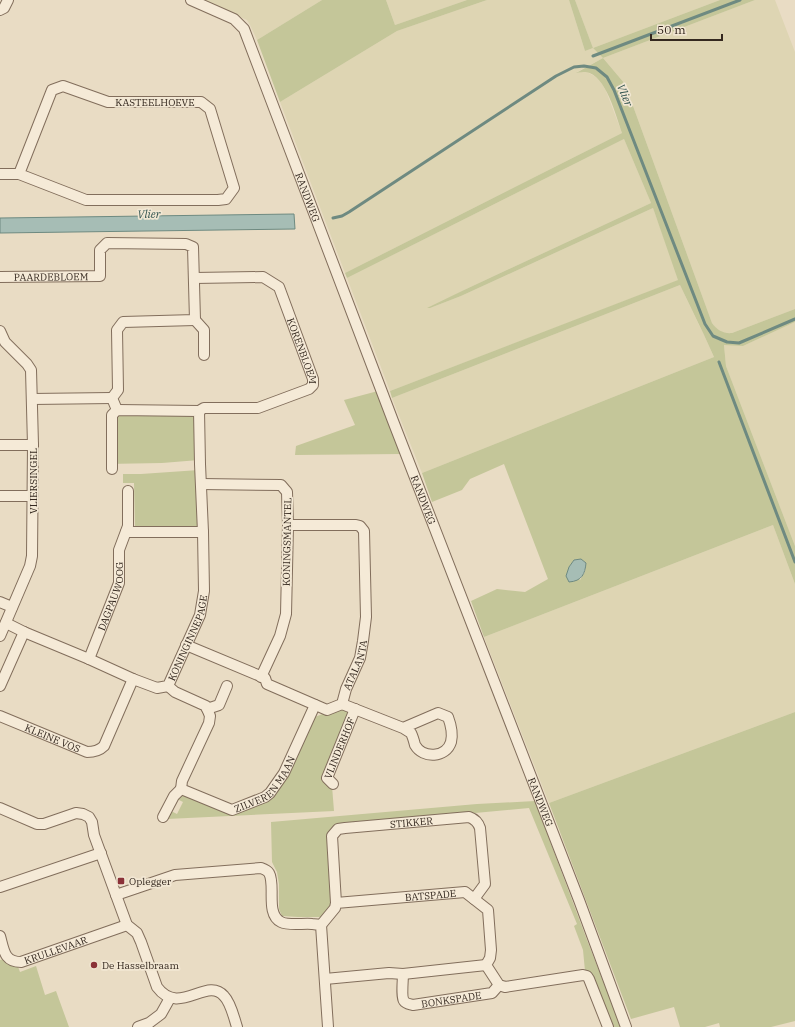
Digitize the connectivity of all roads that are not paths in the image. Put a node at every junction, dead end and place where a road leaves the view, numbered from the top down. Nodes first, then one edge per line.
1 (8, 0) edge
2 (191, 0) edge
3 (0, 10) edge
4 (0, 174) edge
5 (19, 174) junction
6 (0, 278) edge
7 (194, 278) junction
8 (195, 320) junction
9 (0, 331) edge
10 (204, 355) dead end
11 (112, 398) junction
12 (32, 399) junction
13 (117, 410) junction
14 (199, 411) junction
15 (0, 445) edge
16 (33, 445) junction
17 (112, 469) dead end
18 (201, 484) junction
19 (128, 491) dead end
20 (0, 496) edge
21 (33, 496) junction
22 (288, 525) junction
23 (126, 532) junction
24 (203, 532) junction
25 (0, 602) edge
26 (12, 607) junction
27 (6, 623) junction
28 (24, 632) junction
29 (0, 636) edge
30 (186, 645) junction
31 (89, 659) junction
32 (261, 677) junction
33 (133, 679) junction
34 (0, 686) edge
35 (168, 686) junction
36 (226, 686) dead end
37 (342, 704) junction
38 (315, 705) junction
39 (207, 709) junction
40 (355, 709) junction
41 (0, 716) edge
42 (403, 728) junction
43 (333, 784) dead end
44 (181, 789) junction
45 (0, 808) edge
46 (164, 817) dead end
47 (101, 853) junction
48 (0, 887) edge
49 (116, 895) junction
50 (474, 899) junction
51 (336, 904) junction
52 (127, 925) junction
53 (321, 925) junction
54 (0, 936) edge
55 (486, 965) junction
56 (403, 974) junction
57 (325, 979) junction
58 (499, 985) junction
59 (170, 998) junction
60 (138, 1027) edge
61 (237, 1027) edge
62 (328, 1027) edge
63 (608, 1027) edge
64 (626, 1027) edge

1 - 3 street
2 - 64 street, RANDWEG
4 - 5 street, KASTEELHOEVE
5 - 5 street, KASTEELHOEVE
6 - 7 street, PAARDEBLOEM
7 - 8 street, PAARDEBLOEM
7 - 14 street, KORENBLOEM
8 - 10 street, PAARDEBLOEM
8 - 11 street
9 - 12 street, VLIERSINGEL
11 - 12 street
11 - 13 street
12 - 16 street, VLIERSINGEL
13 - 14 street, KORENBLOEM
13 - 17 street
14 - 18 street, KONINGINNEPAGE
15 - 16 street
16 - 21 street, VLIERSINGEL
18 - 22 street, KONINGSMANTEL
18 - 24 street, KONINGINNEPAGE
19 - 23 street, DAGPAUWOOG
20 - 21 street
21 - 26 street, VLIERSINGEL
22 - 32 street, KONINGSMANTEL
22 - 37 street, ATALANTA
23 - 24 street
23 - 31 street, DAGPAUWOOG
24 - 30 street, KONINGINNEPAGE
25 - 26 street
26 - 27 street, VLIERSINGEL
27 - 28 street, KONINGINNEPAGE
27 - 29 street, VLIERSINGEL
28 - 31 street, KONINGINNEPAGE
28 - 34 street
30 - 32 street
30 - 35 street, KONINGINNEPAGE
31 - 33 street, KONINGINNEPAGE
32 - 38 street
33 - 35 street, KONINGINNEPAGE
33 - 41 street, KLEINE VOS
35 - 39 street
36 - 39 street
37 - 38 street
37 - 40 street, VLINDERHOF
38 - 44 street, ZILVEREN MAAN
39 - 44 street
40 - 42 street, VLINDERHOF
40 - 43 street, VLINDERHOF
42 - 42 street, VLINDERHOF
44 - 46 street
45 - 47 street
47 - 48 street
47 - 49 street
49 - 52 street
49 - 53 street
50 - 51 street, BATSPADE
50 - 51 street, STIKKER
50 - 55 street, BATSPADE
51 - 53 street
52 - 54 street, KRULLEVAAR
52 - 59 street
53 - 57 street
55 - 56 street
55 - 58 street
56 - 57 street
56 - 58 street, BONKSPADE
57 - 62 street
58 - 63 street
59 - 60 street
59 - 61 street

